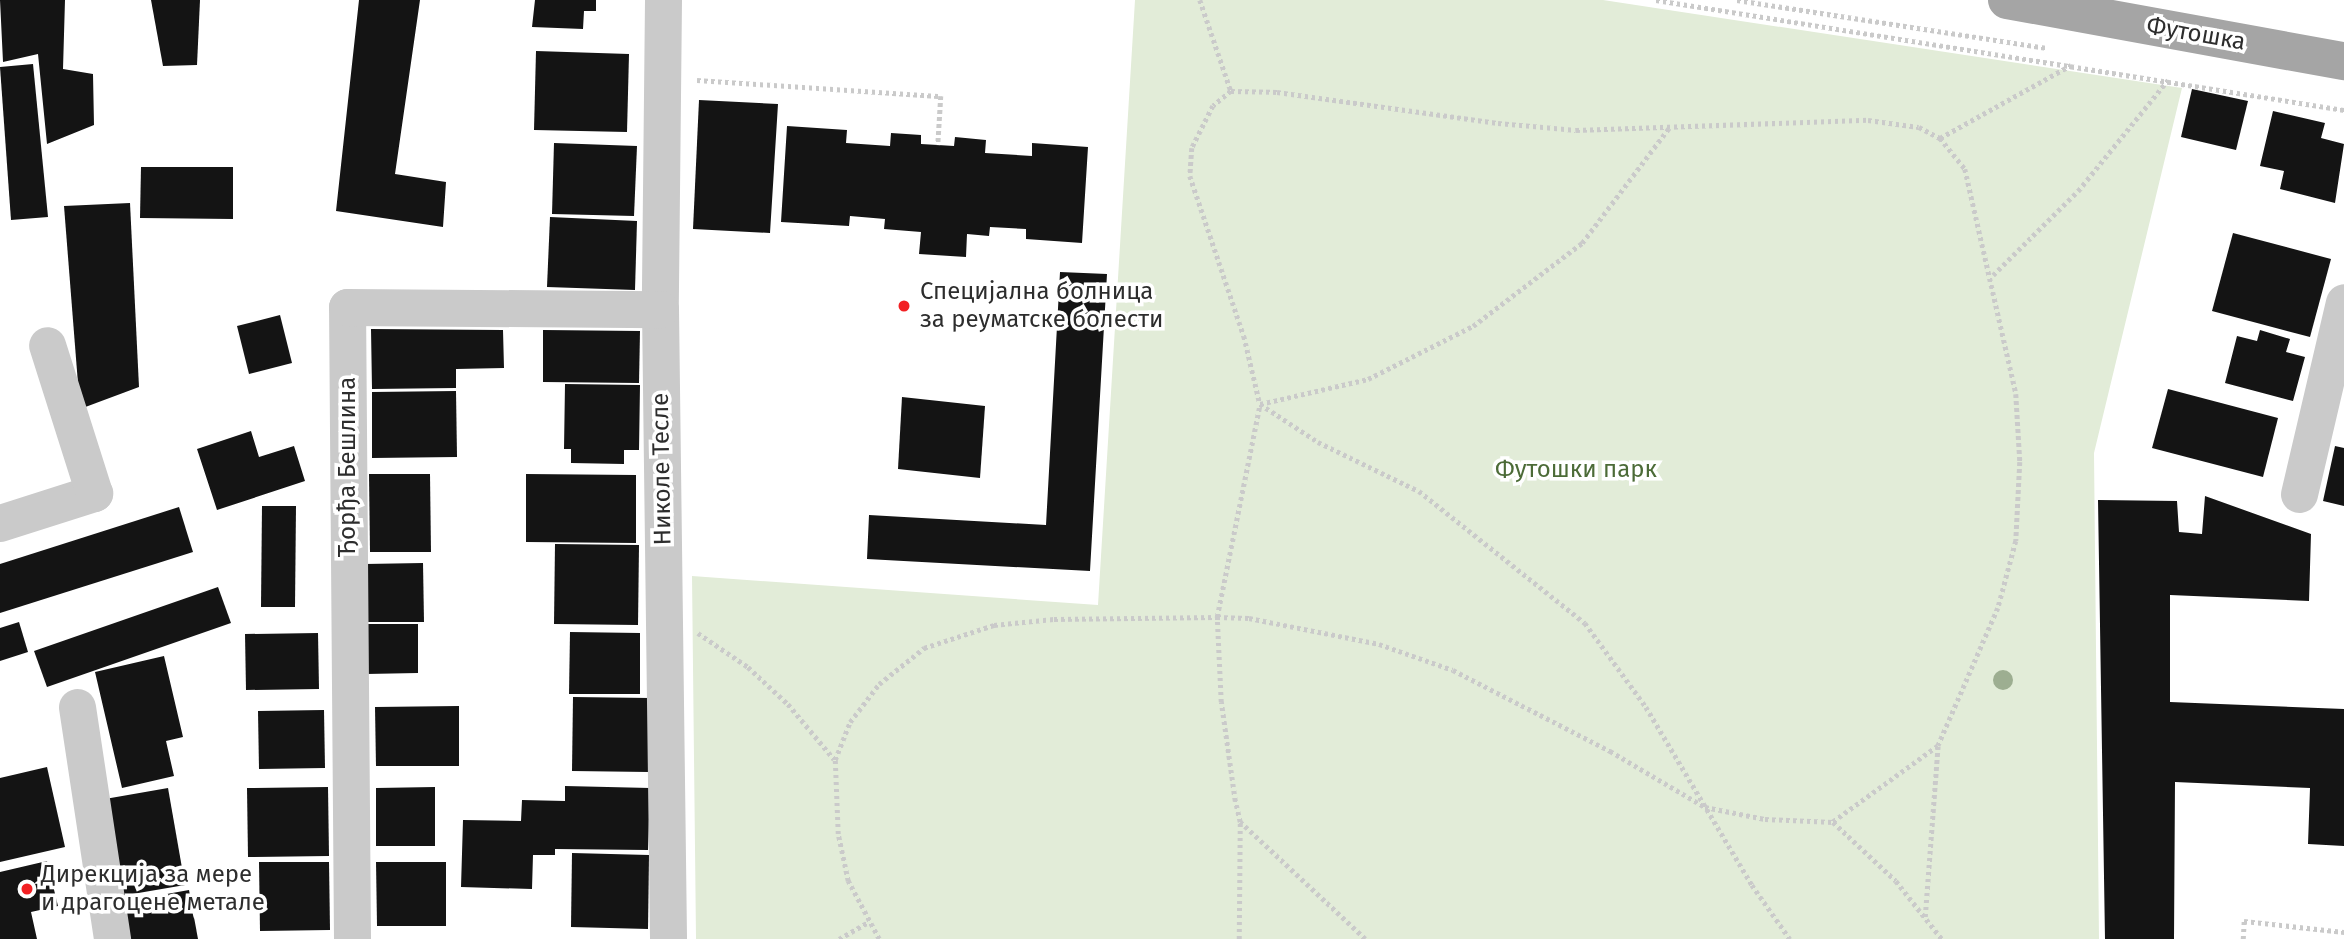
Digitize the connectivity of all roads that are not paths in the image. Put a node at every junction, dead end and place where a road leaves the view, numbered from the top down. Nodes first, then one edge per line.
1 (663, 0) edge
2 (2007, 0) edge
3 (2344, 61) edge
4 (2344, 302) edge
5 (660, 309) junction
6 (47, 345) dead end
7 (2299, 494) dead end
8 (0, 523) edge
9 (77, 707) dead end
10 (112, 939) edge
11 (352, 939) edge
12 (668, 939) edge

1 - 5 street, Николе Тесле
2 - 3 main road, Футошка
4 - 7 street
5 - 11 street, Ђорђа Бешлина
5 - 12 street, Николе Тесле
6 - 8 street
9 - 10 street

